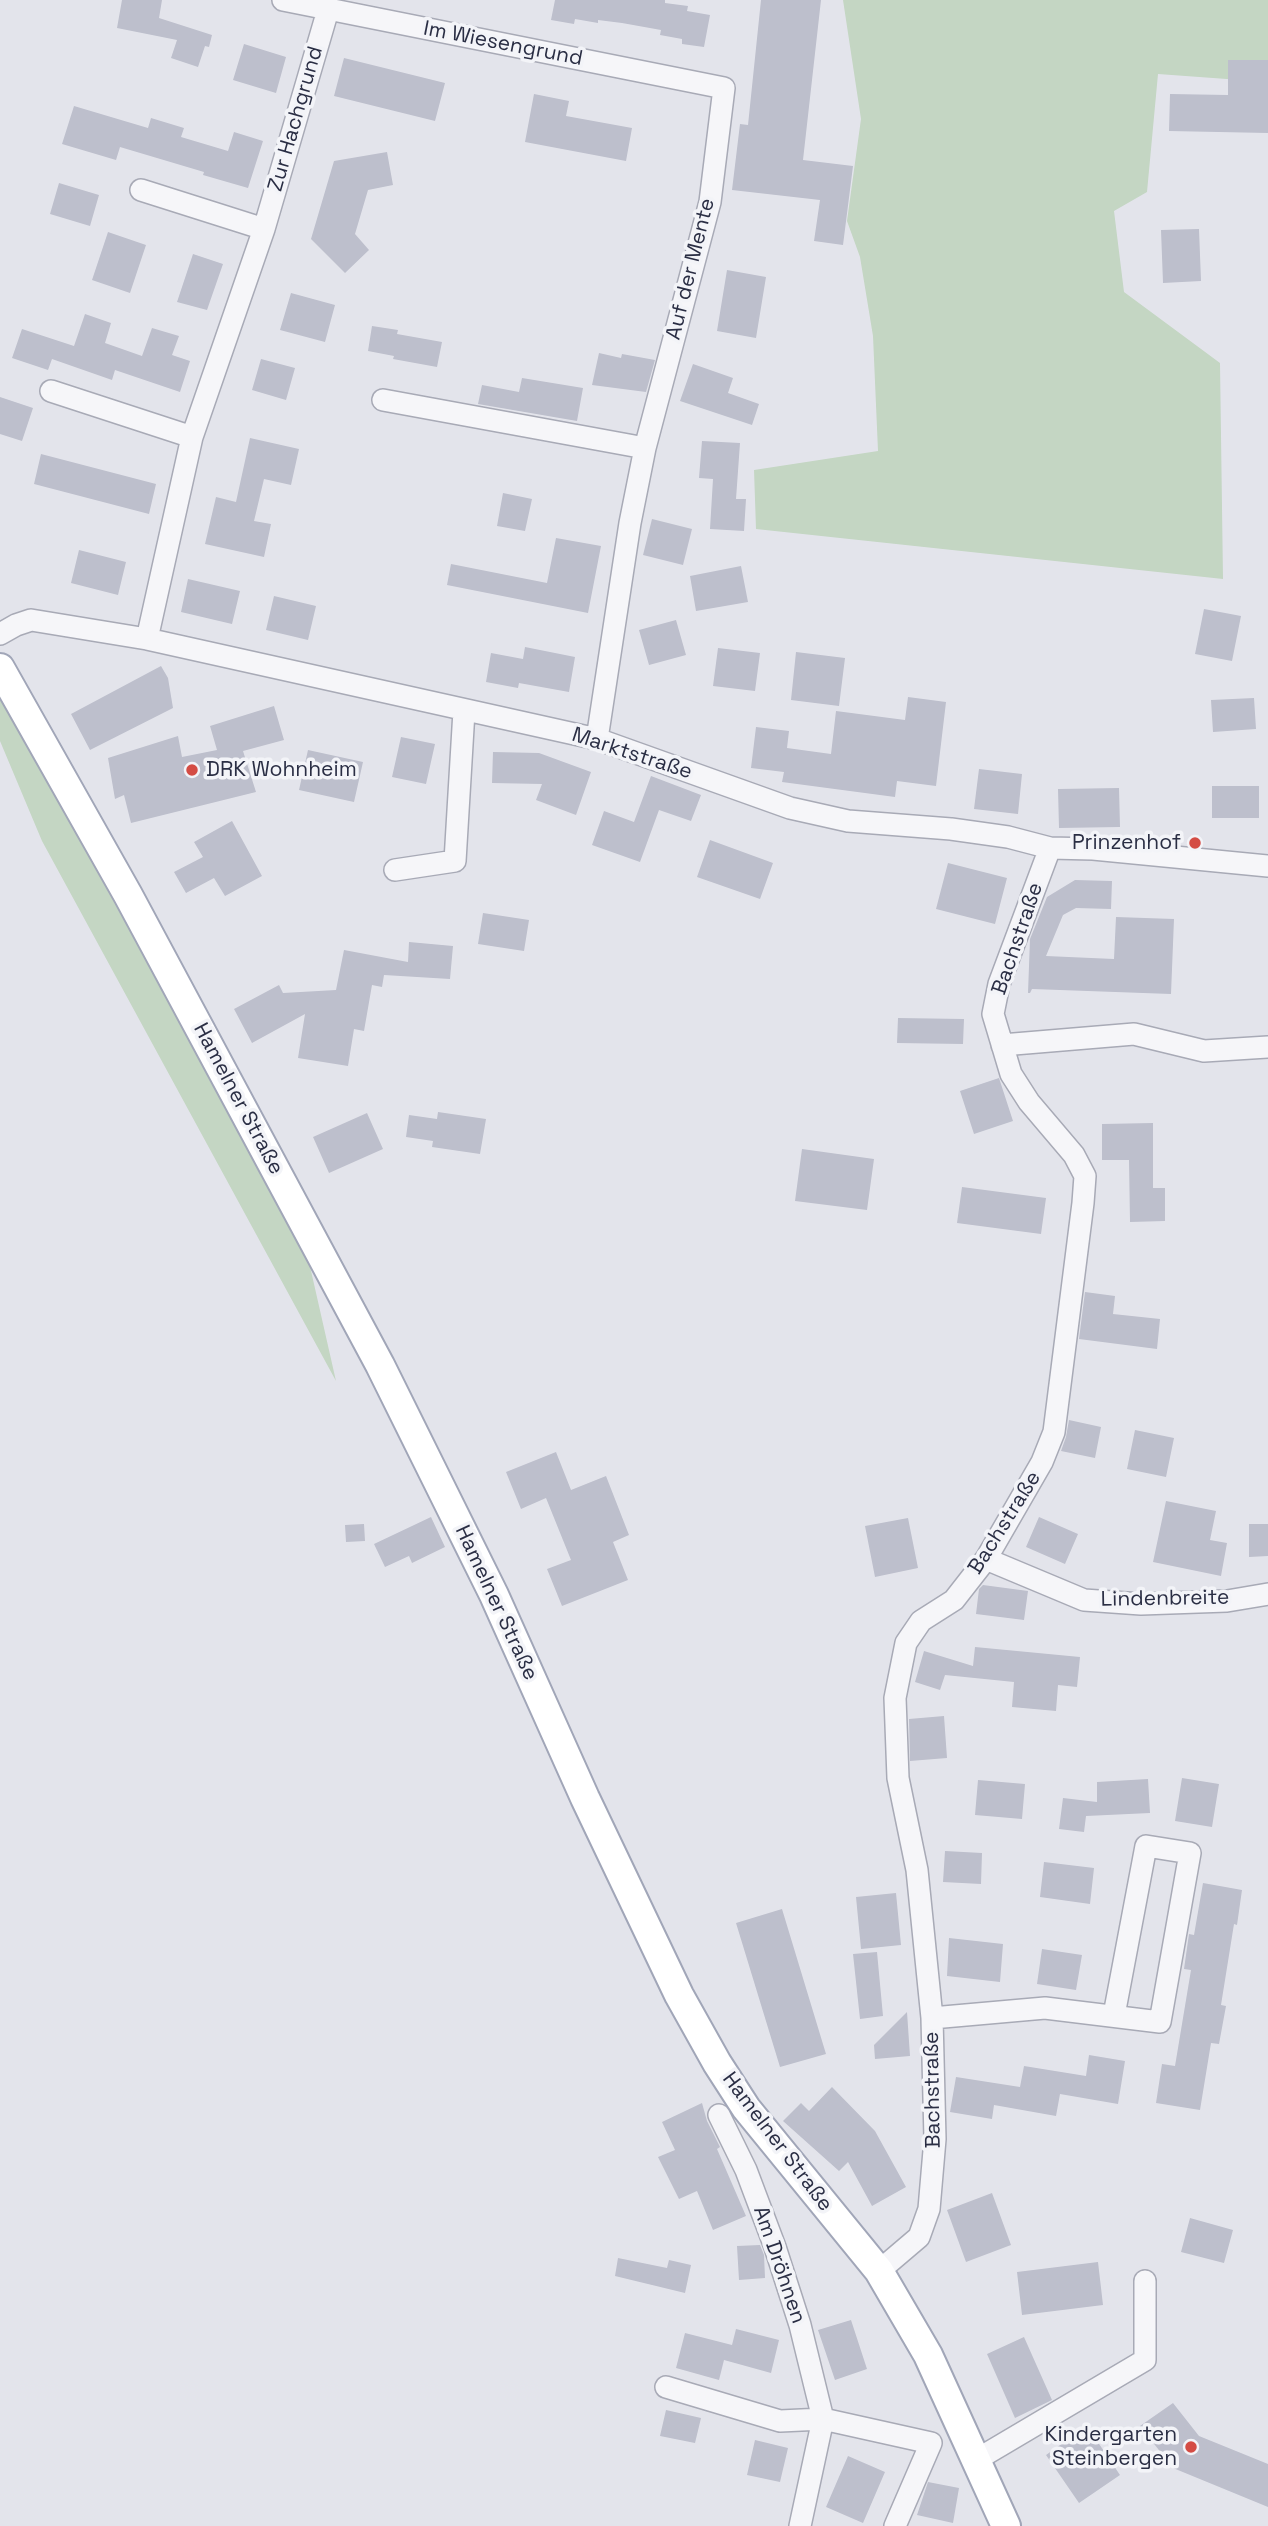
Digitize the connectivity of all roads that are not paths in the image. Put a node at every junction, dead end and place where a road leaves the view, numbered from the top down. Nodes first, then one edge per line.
1 (283, 0) edge
2 (328, 10) junction
3 (724, 88) joint
4 (141, 190) dead end
5 (264, 229) junction
6 (51, 391) dead end
7 (383, 400) dead end
8 (192, 437) junction
9 (645, 448) junction
10 (0, 634) edge
11 (147, 639) junction
12 (0, 668) edge
13 (464, 711) junction
14 (597, 739) junction
15 (1050, 848) junction
16 (1268, 866) edge
17 (395, 870) dead end
18 (1003, 1045) junction
19 (1268, 1047) edge
20 (986, 1559) junction
21 (1268, 1594) edge
22 (1114, 2015) junction
23 (932, 2018) junction
24 (719, 2115) dead end
25 (879, 2271) junction
26 (1145, 2281) dead end
27 (667, 2387) dead end
28 (823, 2419) junction
29 (960, 2425) junction
30 (931, 2443) junction
31 (976, 2460) junction
32 (800, 2526) edge
33 (895, 2526) edge
34 (1006, 2526) edge

1 - 2 street, Im Wiesengrund
2 - 3 street, Im Wiesengrund
2 - 5 street, Zur Hachgrund
3 - 9 street, Auf der Mente
4 - 5 street
5 - 8 street, Zur Hachgrund
6 - 8 street
7 - 9 street
8 - 11 street, Zur Hachgrund
9 - 14 street, Auf der Mente
10 - 11 street, Marktstraße
11 - 13 street, Marktstraße
12 - 25 main road, Hamelner Straße
13 - 14 street, Marktstraße
13 - 17 street
14 - 15 street, Marktstraße
15 - 16 street, Marktstraße
15 - 18 street, Bachstraße
18 - 19 street
18 - 20 street, Bachstraße
20 - 21 street, Lindenbreite
20 - 23 street, Bachstraße
22 - 22 street
22 - 23 street
23 - 25 street, Bachstraße
24 - 28 street, Am Dröhnen
25 - 29 main road, Hamelner Straße
26 - 31 street
27 - 28 street
28 - 30 street
28 - 32 street, Am Dröhnen
29 - 30 street
29 - 31 main road, Hamelner Straße
30 - 33 street
31 - 34 main road, Hamelner Straße

